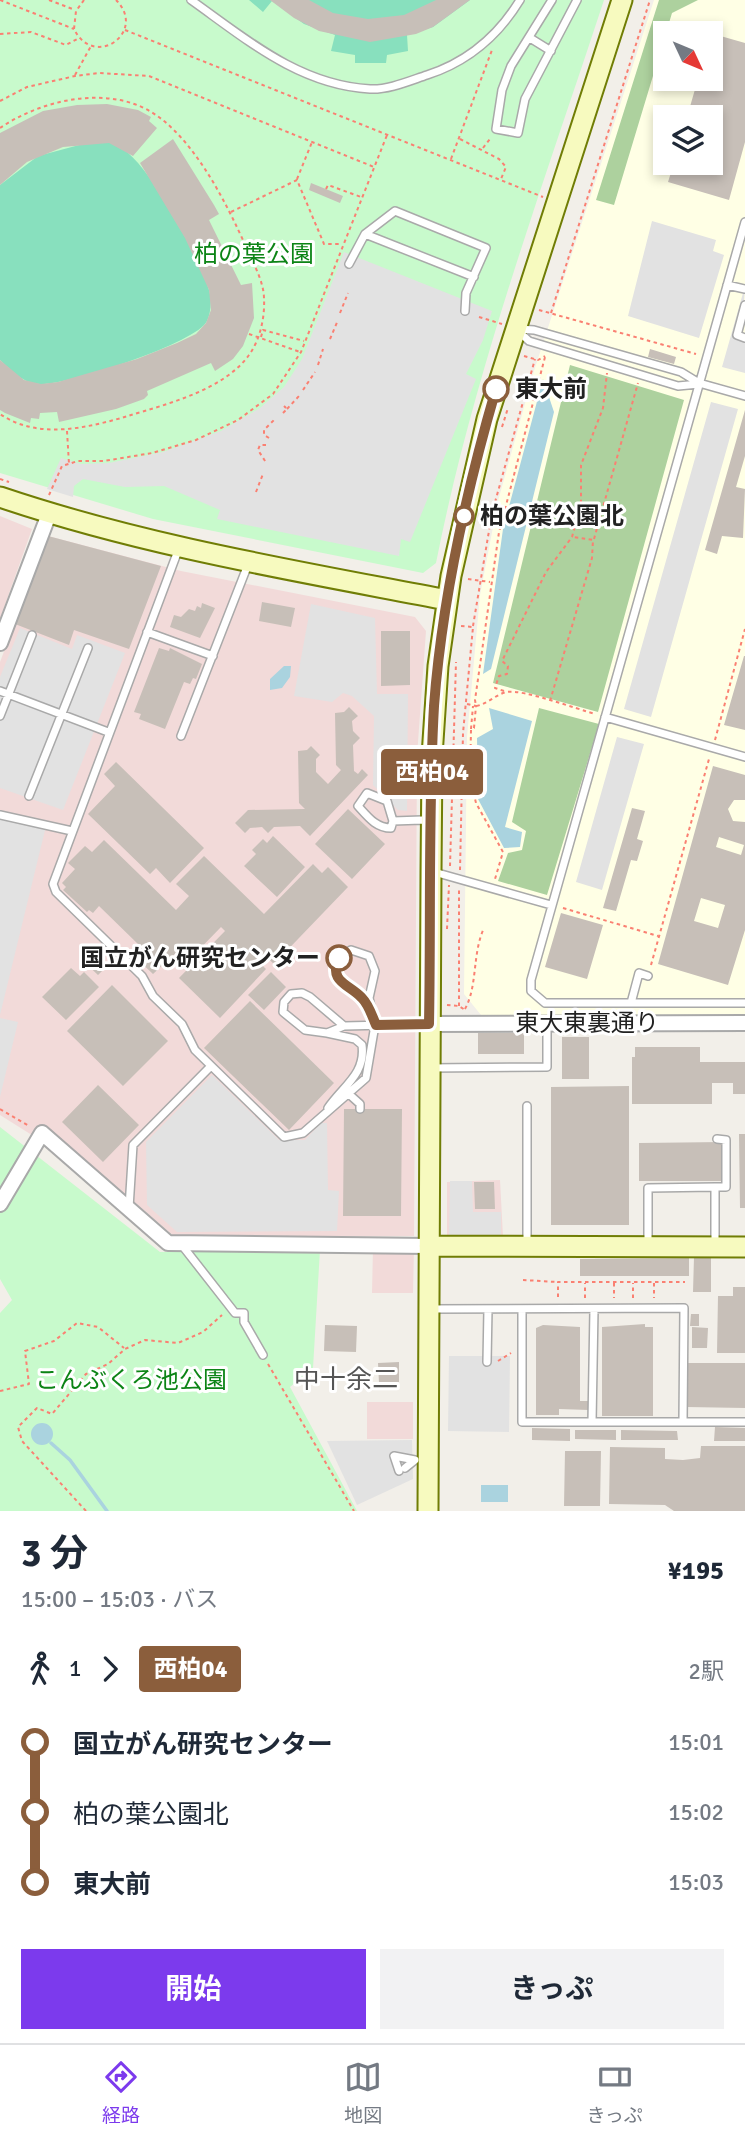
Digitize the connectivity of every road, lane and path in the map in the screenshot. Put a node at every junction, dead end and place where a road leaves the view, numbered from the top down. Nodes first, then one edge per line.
1 (0, 0) edge
2 (20, 0) edge
3 (49, 0) edge
4 (84, 0) edge
5 (116, 0) edge
6 (191, 0) edge
7 (520, 0) edge
8 (552, 0) edge
9 (577, 0) edge
10 (622, 0) edge
11 (650, 0) edge
12 (18, 7) junction
13 (76, 10) junction
14 (75, 29) junction
15 (125, 30) junction
16 (499, 30) junction
17 (0, 34) edge
18 (79, 38) junction
19 (530, 38) junction
20 (91, 46) junction
21 (551, 51) junction
22 (75, 76) junction
23 (0, 101) edge
24 (0, 128) edge
25 (496, 129) junction
26 (387, 135) junction
27 (459, 138) junction
28 (312, 142) junction
29 (482, 149) junction
30 (450, 160) junction
31 (374, 167) junction
32 (297, 180) junction
33 (500, 180) junction
34 (326, 189) dead end
35 (362, 197) junction
36 (544, 197) dead end
37 (230, 212) junction
38 (745, 222) edge
39 (365, 234) junction
40 (343, 244) junction
41 (349, 264) dead end
42 (474, 277) junction
43 (727, 285) junction
44 (745, 289) edge
45 (348, 293) dead end
46 (745, 305) edge
47 (531, 310) dead end
48 (465, 311) dead end
49 (340, 313) dead end
50 (551, 313) junction
51 (479, 317) dead end
52 (338, 320) dead end
53 (509, 326) junction
54 (249, 334) dead end
55 (260, 337) junction
56 (745, 338) edge
57 (330, 339) dead end
58 (305, 341) junction
59 (325, 348) dead end
60 (301, 352) junction
61 (545, 356) dead end
62 (707, 357) junction
63 (535, 359) dead end
64 (318, 365) dead end
65 (314, 372) dead end
66 (607, 372) dead end
67 (639, 382) dead end
68 (699, 383) junction
69 (303, 390) dead end
70 (299, 396) dead end
71 (745, 396) edge
72 (508, 409) dead end
73 (283, 413) dead end
74 (0, 414) edge
75 (276, 418) dead end
76 (66, 430) junction
77 (500, 433) dead end
78 (269, 438) dead end
79 (266, 445) dead end
80 (69, 464) junction
81 (267, 464) dead end
82 (263, 474) dead end
83 (502, 477) junction
84 (0, 479) edge
85 (512, 480) junction
86 (5, 490) edge
87 (256, 492) dead end
88 (43, 494) dead end
89 (51, 503) junction
90 (572, 537) junction
91 (593, 540) junction
92 (179, 547) junction
93 (250, 562) junction
94 (467, 579) dead end
95 (480, 581) junction
96 (491, 582) junction
97 (447, 600) junction
98 (475, 614) junction
99 (486, 615) junction
100 (473, 627) junction
101 (745, 629) edge
102 (147, 632) junction
103 (32, 635) dead end
104 (458, 637) dead end
105 (0, 643) edge
106 (88, 648) dead end
107 (470, 651) junction
108 (481, 652) junction
109 (213, 656) junction
110 (456, 659) dead end
111 (0, 691) edge
112 (507, 692) junction
113 (8, 695) junction
114 (550, 701) junction
115 (466, 704) junction
116 (475, 706) junction
117 (61, 715) junction
118 (0, 716) edge
119 (605, 717) junction
120 (108, 733) junction
121 (181, 736) dead end
122 (712, 748) junction
123 (745, 757) edge
124 (29, 796) dead end
125 (0, 815) edge
126 (393, 821) junction
127 (431, 824) junction
128 (72, 831) junction
129 (440, 873) junction
130 (459, 877) junction
131 (493, 887) junction
132 (551, 905) junction
133 (484, 928) dead end
134 (447, 936) dead end
135 (659, 936) junction
136 (648, 976) joint
137 (631, 1003) junction
138 (745, 1003) edge
139 (459, 1006) dead end
140 (465, 1010) dead end
141 (745, 1023) edge
142 (429, 1024) junction
143 (547, 1024) junction
144 (376, 1025) junction
145 (344, 1026) junction
146 (327, 1033) junction
147 (211, 1066) junction
148 (429, 1068) junction
149 (350, 1095) junction
150 (527, 1106) dead end
151 (0, 1109) edge
152 (360, 1109) dead end
153 (326, 1112) junction
154 (42, 1133) junction
155 (717, 1139) dead end
156 (715, 1187) junction
157 (0, 1204) edge
158 (130, 1208) junction
159 (180, 1243) junction
160 (527, 1245) junction
161 (429, 1246) junction
162 (648, 1246) junction
163 (715, 1247) junction
164 (745, 1247) edge
165 (523, 1280) dead end
166 (558, 1282) junction
167 (585, 1282) junction
168 (614, 1282) junction
169 (633, 1282) junction
170 (654, 1282) junction
171 (685, 1282) dead end
172 (231, 1307) junction
173 (584, 1308) junction
174 (594, 1308) junction
175 (614, 1308) junction
176 (632, 1308) junction
177 (654, 1308) junction
178 (488, 1309) junction
179 (522, 1309) junction
180 (558, 1309) junction
181 (429, 1310) junction
182 (125, 1349) junction
183 (512, 1353) dead end
184 (263, 1355) joint
185 (487, 1362) dead end
186 (497, 1362) dead end
187 (0, 1391) edge
188 (593, 1422) junction
189 (683, 1422) junction
190 (745, 1422) edge
191 (421, 1459) junction
192 (350, 1507) junction
193 (86, 1511) edge
194 (345, 1511) edge
195 (354, 1511) edge
196 (428, 1511) edge

1 - 12 path
2 - 12 path
3 - 13 path
4 - 13 path
5 - 15 path
6 - 16 lane
7 - 16 lane
8 - 19 lane
9 - 21 lane
10 - 53 street
11 - 50 path
12 - 14 path
13 - 14 path
14 - 18 path
15 - 20 path
15 - 26 path
16 - 27 path
17 - 18 path
18 - 20 path
19 - 21 lane
19 - 25 lane
20 - 22 path
21 - 25 lane
22 - 23 path
22 - 28 path
24 - 37 path
25 - 29 path
26 - 30 path
26 - 31 path
27 - 29 path
27 - 30 path
28 - 31 path
28 - 32 path
29 - 33 path
30 - 33 path
31 - 35 path
32 - 37 path
32 - 40 path
33 - 36 path
34 - 35 path
35 - 40 path
37 - 55 path
38 - 43 lane
39 - 41 lane
39 - 42 lane
39 - 42 lane
40 - 58 path
42 - 48 lane
43 - 44 lane
43 - 62 lane
45 - 49 path
46 - 56 lane
47 - 50 path
50 - 62 path
51 - 53 path
52 - 57 path
53 - 68 lane
53 - 68 lane
53 - 97 street
54 - 55 path
55 - 58 path
55 - 60 path
55 - 76 path
58 - 60 path
59 - 64 path
60 - 80 path
61 - 85 path
62 - 68 lane
63 - 83 path
65 - 69 path
66 - 90 path
67 - 91 path
68 - 71 lane
68 - 119 lane
70 - 73 path
72 - 77 path
74 - 76 path
75 - 78 path
76 - 80 path
79 - 81 path
80 - 89 path
82 - 87 path
83 - 85 path
83 - 95 path
84 - 86 path
85 - 96 path
86 - 89 street
88 - 89 path
89 - 92 street
89 - 105 street
90 - 91 path
90 - 112 path
91 - 114 path
92 - 93 street
92 - 102 lane
93 - 97 street
93 - 109 lane
94 - 95 path
95 - 96 path
95 - 98 path
96 - 99 path
97 - 127 street
98 - 99 path
98 - 100 path
99 - 108 path
100 - 104 path
100 - 107 path
101 - 122 path
102 - 109 lane
102 - 120 lane
103 - 113 lane
106 - 117 lane
107 - 108 path
107 - 115 path
108 - 116 path
109 - 121 lane
110 - 129 path
111 - 113 lane
112 - 114 path
112 - 116 path
113 - 117 lane
113 - 118 lane
114 - 119 path
115 - 116 path
115 - 130 path
116 - 131 path
117 - 120 lane
117 - 124 lane
119 - 122 lane
119 - 132 lane
120 - 128 lane
122 - 123 lane
122 - 135 path
125 - 128 lane
126 - 126 lane
126 - 127 lane
127 - 129 street
128 - 147 lane
129 - 130 lane
129 - 134 path
129 - 142 street
130 - 131 lane
130 - 139 path
131 - 132 lane
132 - 135 path
132 - 137 lane
133 - 140 path
135 - 136 path
136 - 137 lane
137 - 138 lane
141 - 143 street, 東大東裏通り
142 - 143 street, 東大東裏通り
142 - 144 lane
142 - 148 street
143 - 148 lane
144 - 144 lane
144 - 145 lane
144 - 149 lane
145 - 146 lane
145 - 146 lane
146 - 153 lane
147 - 153 lane
147 - 158 lane
148 - 161 street
149 - 152 lane
149 - 153 lane
150 - 160 lane
151 - 154 path
154 - 157 street
154 - 158 street
155 - 156 lane
156 - 162 lane
156 - 163 lane
158 - 159 street
159 - 161 street
159 - 172 lane
160 - 161 street
160 - 162 street
161 - 181 street
162 - 163 street
163 - 164 street
165 - 166 path
166 - 167 path
166 - 180 path
167 - 168 path
167 - 173 path
168 - 169 path
168 - 175 path
169 - 170 path
169 - 176 path
170 - 171 path
170 - 177 path
172 - 182 path
172 - 184 lane
173 - 174 lane
173 - 180 lane
174 - 175 lane
174 - 188 lane
175 - 176 lane
176 - 177 lane
177 - 189 lane
178 - 179 lane
178 - 181 lane
178 - 185 lane
179 - 180 lane
179 - 188 lane
181 - 191 street
182 - 187 path
182 - 193 path
183 - 186 path
184 - 192 path
188 - 189 lane
189 - 190 lane
191 - 191 lane
191 - 196 street
192 - 194 path
192 - 195 path

